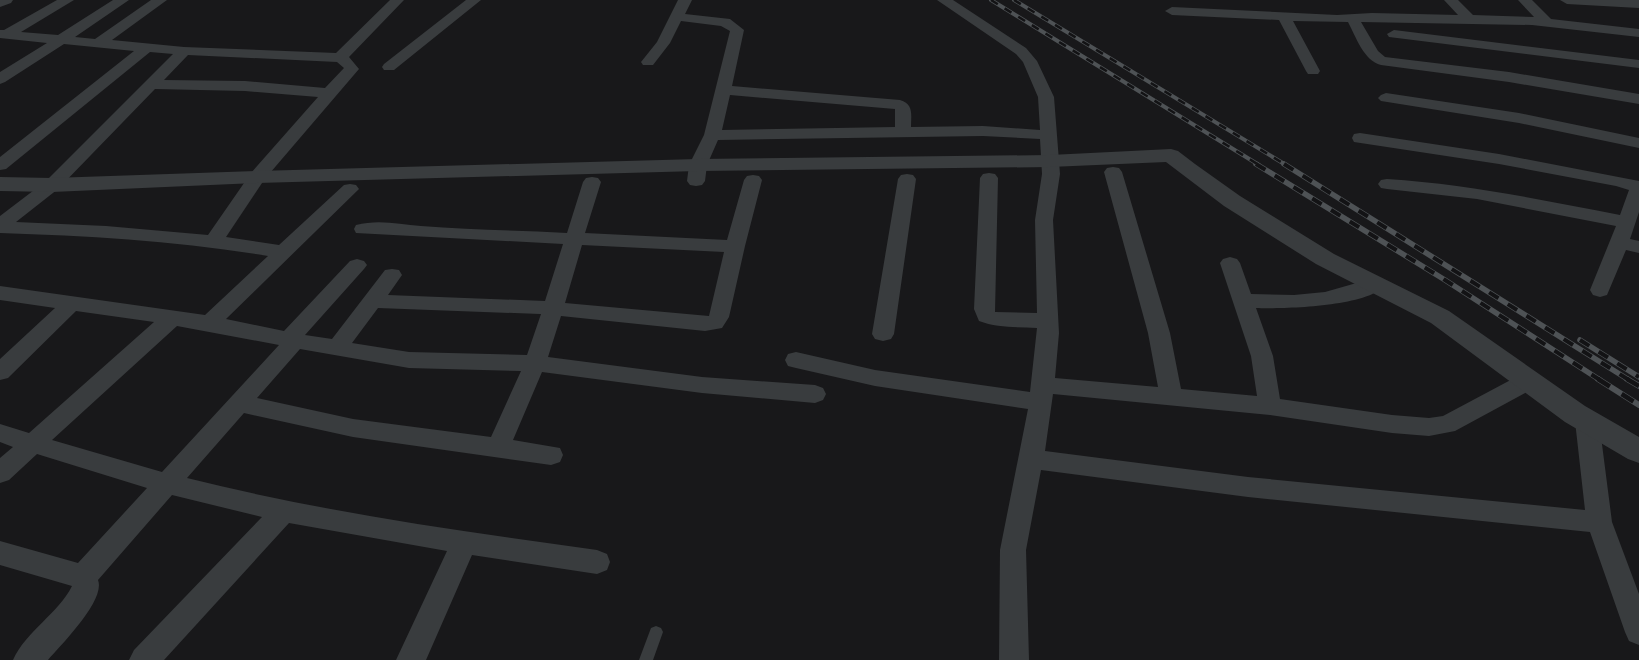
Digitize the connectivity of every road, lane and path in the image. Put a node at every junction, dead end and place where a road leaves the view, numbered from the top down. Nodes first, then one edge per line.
1 (6, 0) edge
2 (67, 0) edge
3 (122, 0) edge
4 (160, 0) edge
5 (397, 0) edge
6 (474, 0) edge
7 (685, 0) edge
8 (944, 0) edge
9 (1451, 0) edge
10 (1525, 0) edge
11 (1567, 0) edge
12 (0, 3) edge
13 (1639, 4) edge
14 (1172, 11) dead end
15 (678, 17) junction
16 (1284, 17) junction
17 (1352, 18) junction
18 (1469, 19) junction
19 (1547, 22) junction
20 (1639, 33) edge
21 (3, 34) edge
22 (1394, 34) dead end
23 (64, 40) junction
24 (98, 44) junction
25 (147, 47) junction
26 (184, 51) junction
27 (340, 58) junction
28 (648, 62) dead end
29 (1639, 64) edge
30 (389, 67) dead end
31 (1312, 71) dead end
32 (0, 80) edge
33 (152, 84) junction
34 (724, 90) junction
35 (328, 93) junction
36 (1386, 98) dead end
37 (1639, 99) edge
38 (903, 132) junction
39 (712, 135) junction
40 (1049, 135) junction
41 (1360, 138) dead end
42 (1639, 143) edge
43 (1179, 162) junction
44 (0, 165) edge
45 (1050, 168) junction
46 (1112, 172) junction
47 (697, 173) junction
48 (989, 178) junction
49 (753, 180) junction
50 (907, 180) junction
51 (592, 182) junction
52 (253, 183) junction
53 (0, 184) edge
54 (1387, 184) dead end
55 (1639, 187) edge
56 (350, 189) junction
57 (44, 191) junction
58 (0, 198) edge
59 (1631, 222) edge
60 (0, 226) edge
61 (363, 229) dead end
62 (573, 238) junction
63 (214, 241) junction
64 (1619, 243) junction
65 (735, 246) junction
66 (1639, 247) edge
67 (282, 252) junction
68 (1230, 263) dead end
69 (357, 265) dead end
70 (392, 275) dead end
71 (1374, 285) junction
72 (1600, 290) dead end
73 (0, 293) edge
74 (1243, 300) junction
75 (372, 301) junction
76 (70, 304) junction
77 (554, 309) junction
78 (173, 317) junction
79 (1047, 321) junction
80 (209, 323) junction
81 (882, 334) dead end
82 (292, 340) junction
83 (337, 348) junction
84 (796, 360) dead end
85 (535, 363) junction
86 (0, 372) edge
87 (1528, 381) junction
88 (1042, 393) junction
89 (815, 394) dead end
90 (1172, 397) junction
91 (238, 403) junction
92 (1270, 406) junction
93 (1587, 421) junction
94 (0, 433) edge
95 (31, 444) junction
96 (498, 448) junction
97 (1639, 451) edge
98 (551, 455) dead end
99 (1031, 459) junction
100 (0, 473) edge
101 (165, 483) junction
102 (284, 511) junction
103 (1599, 522) junction
104 (464, 543) junction
105 (0, 553) edge
106 (598, 562) dead end
107 (83, 577) junction
108 (656, 632) dead end
109 (1639, 632) edge
110 (28, 660) edge
111 (144, 660) edge
112 (411, 660) edge
113 (646, 660) edge
114 (1014, 660) edge

1 - 12 street
2 - 21 street
3 - 23 street
4 - 24 street
5 - 27 street
6 - 30 street
7 - 15 street
8 - 40 street
9 - 18 street
10 - 19 street
11 - 13 street
14 - 16 street
15 - 28 street
15 - 34 street
16 - 17 street
16 - 31 street
17 - 18 street
17 - 37 street
18 - 19 street
19 - 20 street
21 - 23 street
22 - 29 street
23 - 24 street
23 - 32 street
24 - 25 street
25 - 26 street
25 - 44 street
26 - 27 street
26 - 33 street
27 - 35 street
33 - 35 street
33 - 57 street
34 - 38 street
34 - 39 street
35 - 52 street
36 - 42 street
38 - 39 street
38 - 40 street
39 - 47 street
40 - 45 street
41 - 55 street
43 - 45 street
43 - 46 street
43 - 71 street
45 - 46 street
45 - 47 street
45 - 48 street
45 - 79 street
46 - 90 street
47 - 49 street
47 - 51 street
47 - 52 street
48 - 50 street
48 - 79 street
49 - 50 street
49 - 65 street
50 - 81 street
51 - 56 street
51 - 62 street
52 - 56 street
52 - 57 street
52 - 63 street
53 - 57 street
54 - 59 street
55 - 59 street
56 - 67 street
57 - 58 street
57 - 60 street
59 - 64 street
60 - 63 street
61 - 62 street
62 - 65 street
62 - 77 street
63 - 67 street
64 - 66 street
64 - 72 street
65 - 77 street
67 - 80 street
68 - 74 street
69 - 82 street
70 - 75 street
71 - 74 street
71 - 87 street
73 - 76 street
74 - 92 street
75 - 77 street
75 - 83 street
76 - 78 street
76 - 86 street
77 - 85 street
78 - 80 street
78 - 95 street
79 - 88 street
80 - 82 street
82 - 83 street
82 - 91 street
83 - 85 street
84 - 88 street
85 - 89 street
85 - 96 street
87 - 92 street
87 - 93 street
88 - 90 street
88 - 99 street
90 - 92 street
91 - 96 street
91 - 101 street
93 - 97 street
93 - 103 street
94 - 95 street
95 - 100 street
95 - 101 street
96 - 98 street
99 - 103 street
99 - 114 street
101 - 102 street
101 - 107 street
102 - 104 street
102 - 111 street
103 - 109 street
104 - 106 street
104 - 112 street
105 - 107 street
107 - 110 street
108 - 113 lane

